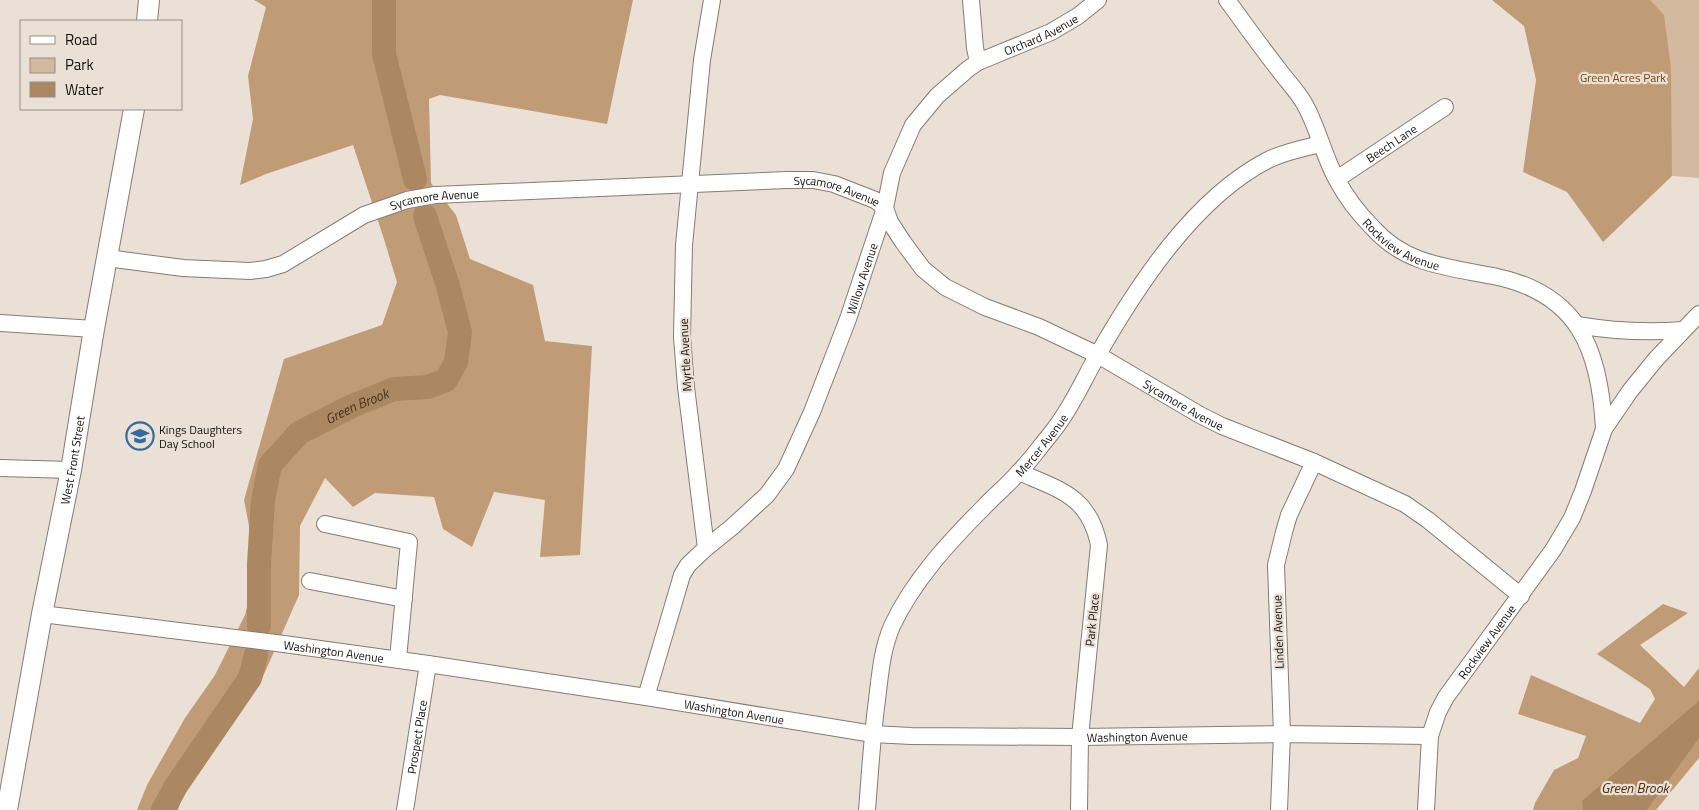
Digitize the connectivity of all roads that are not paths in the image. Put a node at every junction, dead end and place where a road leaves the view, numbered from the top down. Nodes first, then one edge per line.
1 (149, 0) edge
2 (712, 0) edge
3 (971, 0) edge
4 (1098, 0) edge
5 (1226, 0) edge
6 (147, 20) edge
7 (978, 62) junction
8 (1445, 107) dead end
9 (134, 110) edge
10 (1321, 144) junction
11 (1337, 179) junction
12 (691, 184) junction
13 (885, 208) junction
14 (107, 258) junction
15 (1699, 314) edge
16 (0, 323) edge
17 (1577, 325) junction
18 (94, 329) junction
19 (1682, 330) junction
20 (1098, 355) junction
21 (1604, 429) junction
22 (1314, 462) junction
23 (0, 468) edge
24 (72, 470) junction
25 (1019, 472) junction
26 (325, 524) dead end
27 (706, 548) junction
28 (310, 581) dead end
29 (1521, 596) junction
30 (404, 599) junction
31 (42, 614) junction
32 (398, 659) junction
33 (428, 664) junction
34 (646, 696) junction
35 (873, 734) junction
36 (1282, 734) junction
37 (1430, 736) junction
38 (1080, 737) junction
39 (5, 808) edge
40 (405, 810) edge
41 (867, 810) edge
42 (1079, 810) edge
43 (1279, 810) edge
44 (1426, 810) edge

1 - 6 street
2 - 12 street, Myrtle Avenue
3 - 7 street
4 - 7 street, Orchard Avenue
5 - 10 street, Rockview Avenue
7 - 13 street, Willow Avenue
8 - 11 street, Beech Lane
9 - 14 street, West Front Street
10 - 11 street, Rockview Avenue
10 - 20 street, Mercer Avenue
11 - 17 street, Rockview Avenue
12 - 13 street, Sycamore Avenue
12 - 14 street, Sycamore Avenue
12 - 27 street, Myrtle Avenue
13 - 20 street, Sycamore Avenue
13 - 27 street, Willow Avenue
14 - 18 street, West Front Street
15 - 19 street, Rockview Avenue
16 - 18 street
17 - 19 street
17 - 21 street, Rockview Avenue
18 - 24 street, West Front Street
19 - 21 street, Rockview Avenue
20 - 22 street, Sycamore Avenue
20 - 25 street, Mercer Avenue
21 - 29 street, Rockview Avenue
22 - 29 street, Sycamore Avenue
22 - 36 street, Linden Avenue
23 - 24 street
24 - 31 street, West Front Street
25 - 35 street, Mercer Avenue
25 - 38 street, Park Place
26 - 30 street
27 - 34 street
28 - 30 street
29 - 37 street, Rockview Avenue
30 - 32 street
31 - 32 street, Washington Avenue
31 - 39 street, West Front Street
32 - 33 street, Washington Avenue
33 - 34 street, Washington Avenue
33 - 40 street, Prospect Place
34 - 35 street, Washington Avenue
35 - 38 street, Washington Avenue
35 - 41 street, Mercer Avenue
36 - 37 street, Washington Avenue
36 - 38 street, Washington Avenue
36 - 43 street, Linden Avenue
37 - 44 street, Rockview Avenue
38 - 42 street, Park Place

